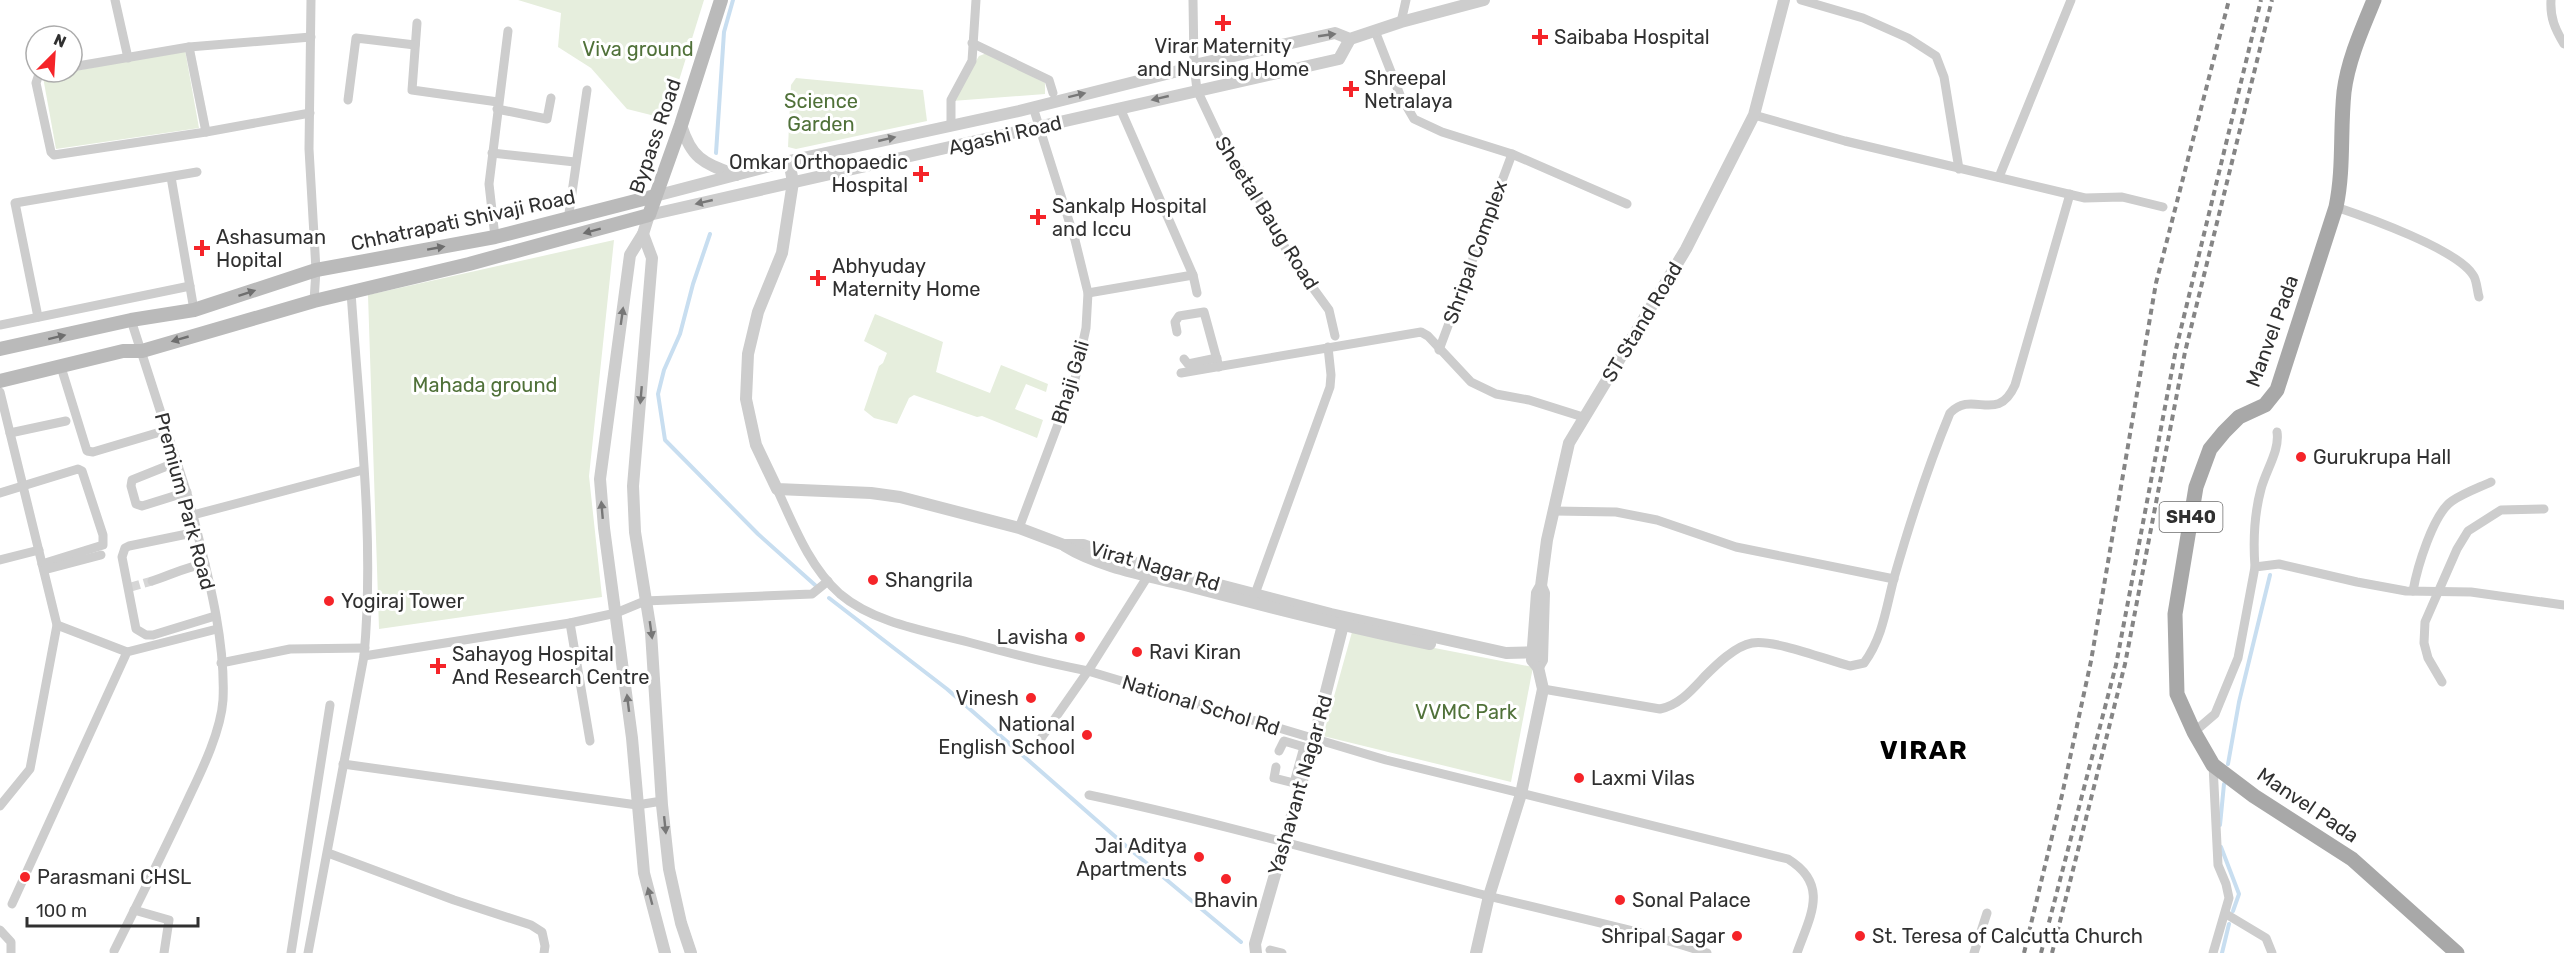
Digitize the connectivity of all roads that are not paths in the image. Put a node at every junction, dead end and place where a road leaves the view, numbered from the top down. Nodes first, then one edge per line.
1 (115, 0) edge
2 (311, 0) edge
3 (721, 0) edge
4 (976, 0) edge
5 (1193, 0) edge
6 (1406, 0) edge
7 (1484, 0) edge
8 (1784, 0) edge
9 (1801, 0) edge
10 (2071, 0) edge
11 (2374, 0) edge
12 (2551, 0) edge
13 (1401, 22) junction
14 (417, 23) dead end
15 (1376, 31) junction
16 (508, 32) dead end
17 (311, 37) junction
18 (1350, 39) junction
19 (972, 43) junction
20 (2564, 44) edge
21 (415, 45) junction
22 (189, 47) junction
23 (128, 58) junction
24 (84, 65) edge
25 (1194, 65) junction
26 (36, 84) edge
27 (587, 90) dead end
28 (1197, 90) junction
29 (1053, 93) dead end
30 (551, 98) dead end
31 (348, 100) dead end
32 (498, 106) junction
33 (1033, 107) junction
34 (1120, 108) junction
35 (310, 112) junction
36 (1754, 116) junction
37 (951, 124) junction
38 (681, 125) junction
39 (1040, 127) junction
40 (206, 132) junction
41 (492, 153) junction
42 (1512, 154) junction
43 (789, 161) junction
44 (575, 162) junction
45 (1959, 169) junction
46 (197, 172) dead end
47 (737, 176) junction
48 (171, 177) junction
49 (1999, 177) junction
50 (793, 182) junction
51 (2070, 194) junction
52 (655, 196) junction
53 (1627, 204) dead end
54 (2163, 207) dead end
55 (2336, 207) junction
56 (649, 215) junction
57 (568, 220) junction
58 (643, 234) junction
59 (495, 237) junction
60 (316, 270) junction
61 (1193, 275) junction
62 (190, 286) junction
63 (351, 292) junction
64 (1088, 293) junction
65 (1197, 293) dead end
66 (2479, 297) dead end
67 (314, 301) junction
68 (194, 310) junction
69 (38, 316) junction
70 (131, 320) junction
71 (0, 325) edge
72 (1178, 332) dead end
73 (1335, 336) dead end
74 (1328, 347) junction
75 (0, 350) edge
76 (1439, 350) junction
77 (142, 351) junction
78 (1184, 360) dead end
79 (1218, 362) junction
80 (61, 367) junction
81 (1181, 373) dead end
82 (0, 381) edge
83 (0, 392) edge
84 (1583, 417) junction
85 (66, 421) dead end
86 (167, 430) junction
87 (2277, 432) dead end
88 (10, 433) junction
89 (177, 462) junction
90 (363, 470) junction
91 (2491, 482) dead end
92 (22, 485) junction
93 (777, 489) junction
94 (187, 492) junction
95 (0, 493) edge
96 (2544, 509) dead end
97 (1554, 511) junction
98 (193, 515) junction
99 (1018, 528) junction
100 (193, 533) junction
101 (39, 550) junction
102 (101, 555) dead end
103 (0, 560) edge
104 (202, 564) junction
105 (43, 567) junction
106 (2255, 567) junction
107 (1150, 571) junction
108 (1894, 579) junction
109 (152, 581) tunnel mouth
110 (826, 583) junction
111 (2413, 591) junction
112 (2438, 592) junction
113 (1255, 594) junction
114 (645, 601) junction
115 (2564, 605) edge
116 (616, 613) junction
117 (213, 617) junction
118 (1344, 622) junction
119 (570, 623) junction
120 (57, 625) junction
121 (217, 629) junction
122 (128, 652) junction
123 (364, 652) junction
124 (1537, 658) junction
125 (221, 663) junction
126 (1088, 671) junction
127 (2442, 682) dead end
128 (1543, 689) junction
129 (330, 705) dead end
130 (2194, 732) junction
131 (590, 741) dead end
132 (1310, 745) junction
133 (1035, 747) dead end
134 (1279, 751) dead end
135 (343, 764) junction
136 (2213, 765) junction
137 (1276, 767) dead end
138 (1521, 794) junction
139 (1089, 795) dead end
140 (662, 801) junction
141 (637, 805) junction
142 (0, 806) edge
143 (1283, 841) junction
144 (328, 853) junction
145 (1489, 896) junction
146 (12, 904) dead end
147 (134, 910) junction
148 (1987, 913) dead end
149 (2226, 914) junction
150 (0, 930) edge
151 (1253, 950) edge
152 (1270, 950) dead end
153 (114, 951) dead end
154 (10, 953) edge
155 (164, 953) edge
156 (291, 953) edge
157 (308, 953) edge
158 (544, 953) edge
159 (665, 953) edge
160 (691, 953) edge
161 (1282, 953) edge
162 (1476, 953) edge
163 (1707, 953) edge
164 (1797, 953) edge
165 (1974, 953) edge
166 (2213, 953) edge
167 (2272, 953) edge
168 (2457, 953) edge

1 - 23 street
2 - 17 street
3 - 38 main road, Bypass Road
4 - 19 street
5 - 25 street, Sheetal Baug Road
6 - 13 street
7 - 13 street, Agashi Road
8 - 36 street, ST Stand Road
9 - 45 street
10 - 49 street
11 - 55 main road, Manvel Pada / SH40
12 - 20 street
13 - 15 street, Agashi Road
14 - 21 street
15 - 18 street, Agashi Road
15 - 42 street
16 - 32 street
17 - 22 street
17 - 35 street
25 -> 18 street, Agashi Road
18 - 28 street, Agashi Road
19 - 29 street
19 - 37 street
21 - 31 street
21 - 32 street
22 - 23 street
22 - 40 street
23 - 24 street
25 - 28 street, Sheetal Baug Road
33 -> 25 street, Agashi Road
26 - 40 street
27 - 44 street
28 -> 34 street, Agashi Road
28 - 73 street, Sheetal Baug Road
30 - 32 street
32 - 41 street
33 - 37 street, Agashi Road
33 - 39 street, Bhaji Gali
34 - 39 street, Agashi Road
34 - 61 street
35 - 40 street
35 - 60 street
36 - 45 street
36 - 84 street, ST Stand Road
43 -> 37 street, Agashi Road
38 - 47 street
38 - 52 main road, Bypass Road
39 - 50 street, Agashi Road
39 - 64 street, Bhaji Gali
41 - 44 street
41 - 59 street
42 - 53 street
42 - 76 street, Shripal Complex
43 - 47 street, Agashi Road
43 - 50 street
44 - 57 street
45 - 49 street
46 - 48 street
47 - 52 street, Agashi Road
48 - 62 street
48 - 69 street
49 - 51 street
50 -> 56 street, Agashi Road
50 - 93 street
51 - 54 street
51 - 108 street
52 - 56 main road, Bypass Road
52 - 57 main road, Chhatrapati Shivaji Road
55 - 66 street
55 - 130 main road, Manvel Pada / SH40
56 - 58 street
56 -> 63 main road
57 - 59 main road, Chhatrapati Shivaji Road
58 -> 114 street
116 -> 58 street
60 -> 59 main road, Chhatrapati Shivaji Road
60 - 67 street
68 -> 60 main road, Chhatrapati Shivaji Road
61 - 64 street
61 - 65 street
62 - 68 street
62 - 69 street
63 - 67 main road
63 - 90 street
64 - 99 street, Bhaji Gali
67 -> 77 main road
68 - 70 main road, Chhatrapati Shivaji Road
69 - 71 street
75 -> 70 main road, Chhatrapati Shivaji Road
70 - 77 street, Premium Park Road
72 - 79 street
74 - 76 street
74 - 79 street
74 - 113 street
76 - 84 street
77 - 80 main road
77 - 86 street, Premium Park Road
78 - 79 street
79 - 81 street
80 - 82 main road
80 - 86 street
83 - 88 street
84 - 97 street, ST Stand Road
85 - 88 street
86 - 89 street, Premium Park Road
87 - 106 street
88 - 92 street
89 - 94 street, Premium Park Road
89 - 94 street
90 - 98 street
90 - 123 street
91 - 111 street
92 - 95 street
92 - 101 street
92 - 105 street
93 - 99 street, Virat Nagar Rd
93 - 110 street, National Schol Rd
94 - 98 street, Premium Park Road
96 - 112 street
97 - 108 street
97 - 124 street, ST Stand Road
98 - 100 street, Premium Park Road
99 - 107 street, Virat Nagar Rd
100 - 104 street, Premium Park Road
100 - 117 street
101 - 103 street
101 - 105 street
102 - 105 street
104 - 109 street
104 - 117 street, Premium Park Road
105 - 120 street
106 - 111 street
106 - 130 street
107 - 113 street, Virat Nagar Rd
107 - 118 street
107 - 126 street
108 - 128 street
110 - 114 street
110 - 126 street, National Schol Rd
111 - 112 street
112 - 115 street
112 - 127 street
113 - 118 street, Virat Nagar Rd
114 - 116 street
114 -> 140 street
116 - 119 street
141 -> 116 street
117 - 121 street, Premium Park Road
118 - 124 street, Virat Nagar Rd
118 - 132 street, Yashavant Nagar Rd
119 - 123 street
119 - 131 street
120 - 122 street
120 - 142 street
121 - 122 street
121 - 125 street, Premium Park Road
122 - 146 street
123 - 125 street
123 - 135 street
124 - 128 street, ST Stand Road
125 - 147 street, Premium Park Road
126 - 132 street, National Schol Rd
126 - 133 street
128 - 138 street
129 - 156 street
130 - 136 main road, Manvel Pada / SH40
132 - 134 street
132 - 137 street
132 - 138 street, National Schol Rd
132 - 143 street, Yashavant Nagar Rd
135 - 141 street
135 - 144 street
136 - 149 street
136 - 168 main road, Manvel Pada / SH40
138 - 145 street
138 - 164 street, National Schol Rd
139 - 143 street
140 - 141 street
140 -> 160 street
159 -> 141 street
143 - 145 street
143 - 151 street, Yashavant Nagar Rd
144 - 157 street
144 - 158 street
145 - 162 street
145 - 163 street
147 - 153 street, Premium Park Road
147 - 155 street
148 - 165 street
149 - 166 street
149 - 167 street
150 - 154 street
152 - 161 street

